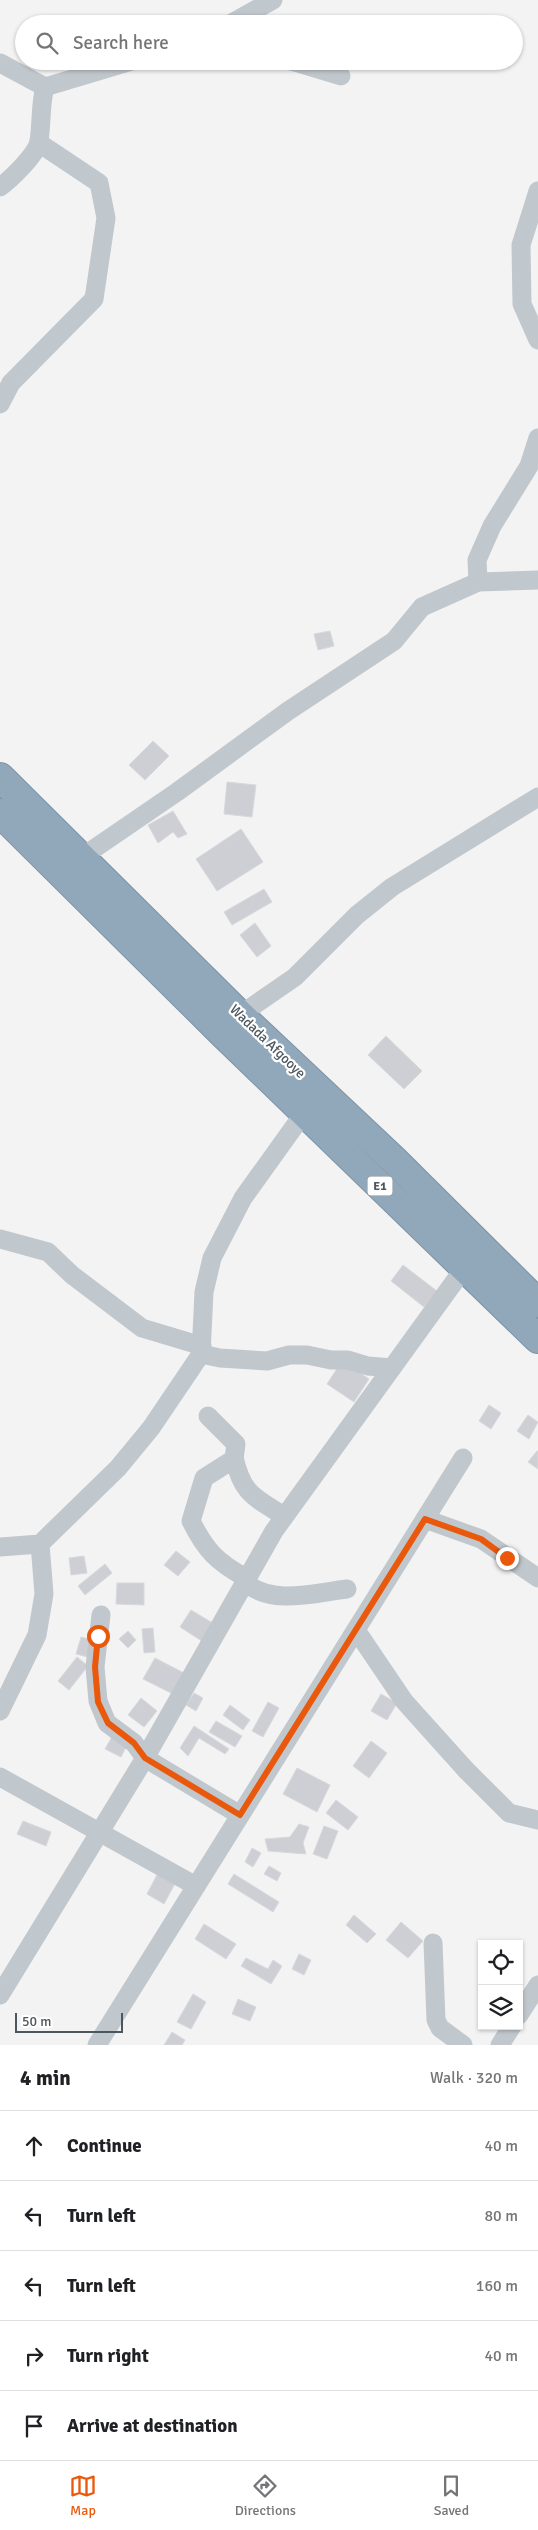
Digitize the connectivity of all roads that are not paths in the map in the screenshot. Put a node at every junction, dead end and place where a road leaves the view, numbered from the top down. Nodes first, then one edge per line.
1 (273, 0) edge
2 (246, 15) edge
3 (0, 63) edge
4 (102, 70) edge
5 (320, 70) edge
6 (340, 76) dead end
7 (45, 87) junction
8 (39, 143) junction
9 (0, 187) edge
10 (538, 191) edge
11 (538, 340) edge
12 (0, 404) edge
13 (538, 438) edge
14 (538, 580) edge
15 (478, 582) junction
16 (0, 777) edge
17 (538, 797) edge
18 (0, 813) edge
19 (82, 857) junction
20 (240, 1014) junction
21 (304, 1113) junction
22 (0, 1239) edge
23 (465, 1268) junction
24 (538, 1303) edge
25 (538, 1339) edge
26 (202, 1350) junction
27 (392, 1368) junction
28 (208, 1416) dead end
29 (234, 1457) junction
30 (463, 1458) dead end
31 (284, 1516) junction
32 (425, 1519) junction
33 (40, 1544) junction
34 (0, 1547) edge
35 (538, 1578) edge
36 (245, 1580) junction
37 (348, 1589) dead end
38 (101, 1615) dead end
39 (356, 1630) junction
40 (0, 1711) edge
41 (145, 1758) junction
42 (0, 1777) edge
43 (240, 1815) junction
44 (538, 1820) edge
45 (100, 1832) junction
46 (196, 1886) junction
47 (433, 1943) dead end
48 (538, 1985) edge
49 (0, 1995) edge
50 (523, 2009) edge
51 (509, 2030) edge
52 (97, 2045) edge
53 (463, 2045) edge
54 (500, 2045) edge

1 - 2 street
3 - 7 street
4 - 7 street
5 - 6 street
7 - 8 street
8 - 9 street
8 - 12 street
10 - 11 street
13 - 15 street
14 - 15 street
15 - 19 street
16 - 19 highway, Wadada Afgooye / E1
17 - 20 street
18 - 21 highway, Wadada Afgooye / E1
19 - 20 highway, Wadada Afgooye / E1
20 - 24 highway, Wadada Afgooye / E1
21 - 23 highway, Wadada Afgooye / E1
21 - 26 street
22 - 26 street
23 - 25 highway, Wadada Afgooye / E1
23 - 27 street
26 - 27 street
26 - 33 street
27 - 31 street
28 - 29 street
29 - 31 street
29 - 36 street
30 - 32 street
31 - 36 street
32 - 35 street
32 - 39 street
33 - 34 street
33 - 40 street
36 - 37 street
36 - 41 street
38 - 41 street
39 - 43 street
39 - 44 street
41 - 43 street
41 - 45 street
42 - 45 street
43 - 46 street
45 - 46 street
45 - 49 street
46 - 52 street
47 - 53 street
48 - 50 street
51 - 54 street

